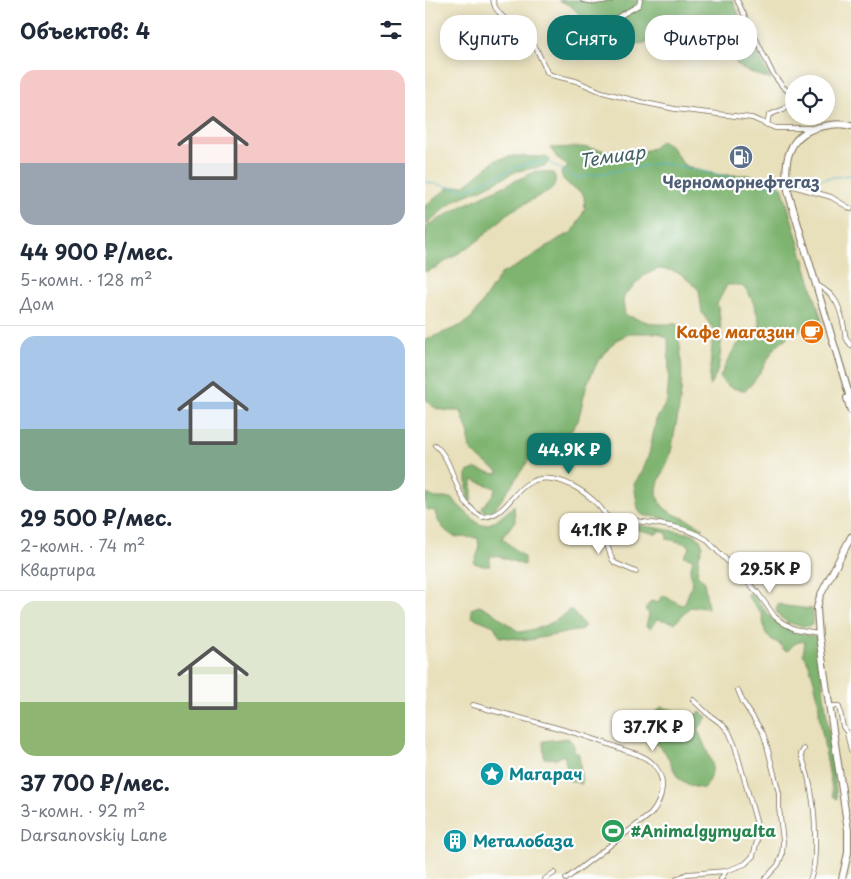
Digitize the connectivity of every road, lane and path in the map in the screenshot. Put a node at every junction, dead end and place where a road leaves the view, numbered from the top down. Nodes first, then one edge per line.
1 (493, 0) edge
2 (583, 0) edge
3 (611, 0) edge
4 (640, 0) edge
5 (737, 0) edge
6 (621, 15) edge
7 (785, 89) edge
8 (785, 108) edge
9 (767, 125) junction
10 (851, 126) edge
11 (810, 128) junction
12 (784, 176) junction
13 (851, 209) edge
14 (815, 285) junction
15 (851, 345) edge
16 (851, 401) edge
17 (851, 411) edge
18 (435, 445) dead end
19 (607, 517) junction
20 (851, 537) edge
21 (851, 544) edge
22 (636, 572) dead end
23 (819, 635) junction
24 (738, 690) dead end
25 (693, 700) dead end
26 (473, 705) dead end
27 (833, 706) junction
28 (849, 736) edge
29 (804, 749) dead end
30 (851, 750) edge
31 (851, 846) edge
32 (851, 852) edge
33 (726, 872) junction
34 (554, 873) dead end
35 (545, 879) edge
36 (566, 879) edge
37 (677, 879) edge
38 (721, 879) edge
39 (765, 879) edge
40 (810, 879) edge
41 (844, 879) edge

1 - 9 street
2 - 3 street
4 - 6 street
5 - 7 street
8 - 9 street
9 - 11 street
10 - 11 highway
10 - 12 highway
11 - 12 highway
12 - 13 street
12 - 14 highway
14 - 15 street
14 - 16 highway
14 - 17 highway
18 - 19 street
19 - 22 street
19 - 23 street
20 - 23 highway
21 - 27 highway
23 - 41 highway
24 - 39 street
25 - 33 street
26 - 36 street
27 - 28 street
27 - 31 highway
28 - 30 street
29 - 40 street
32 - 41 highway
33 - 37 street
33 - 38 street
34 - 35 street

